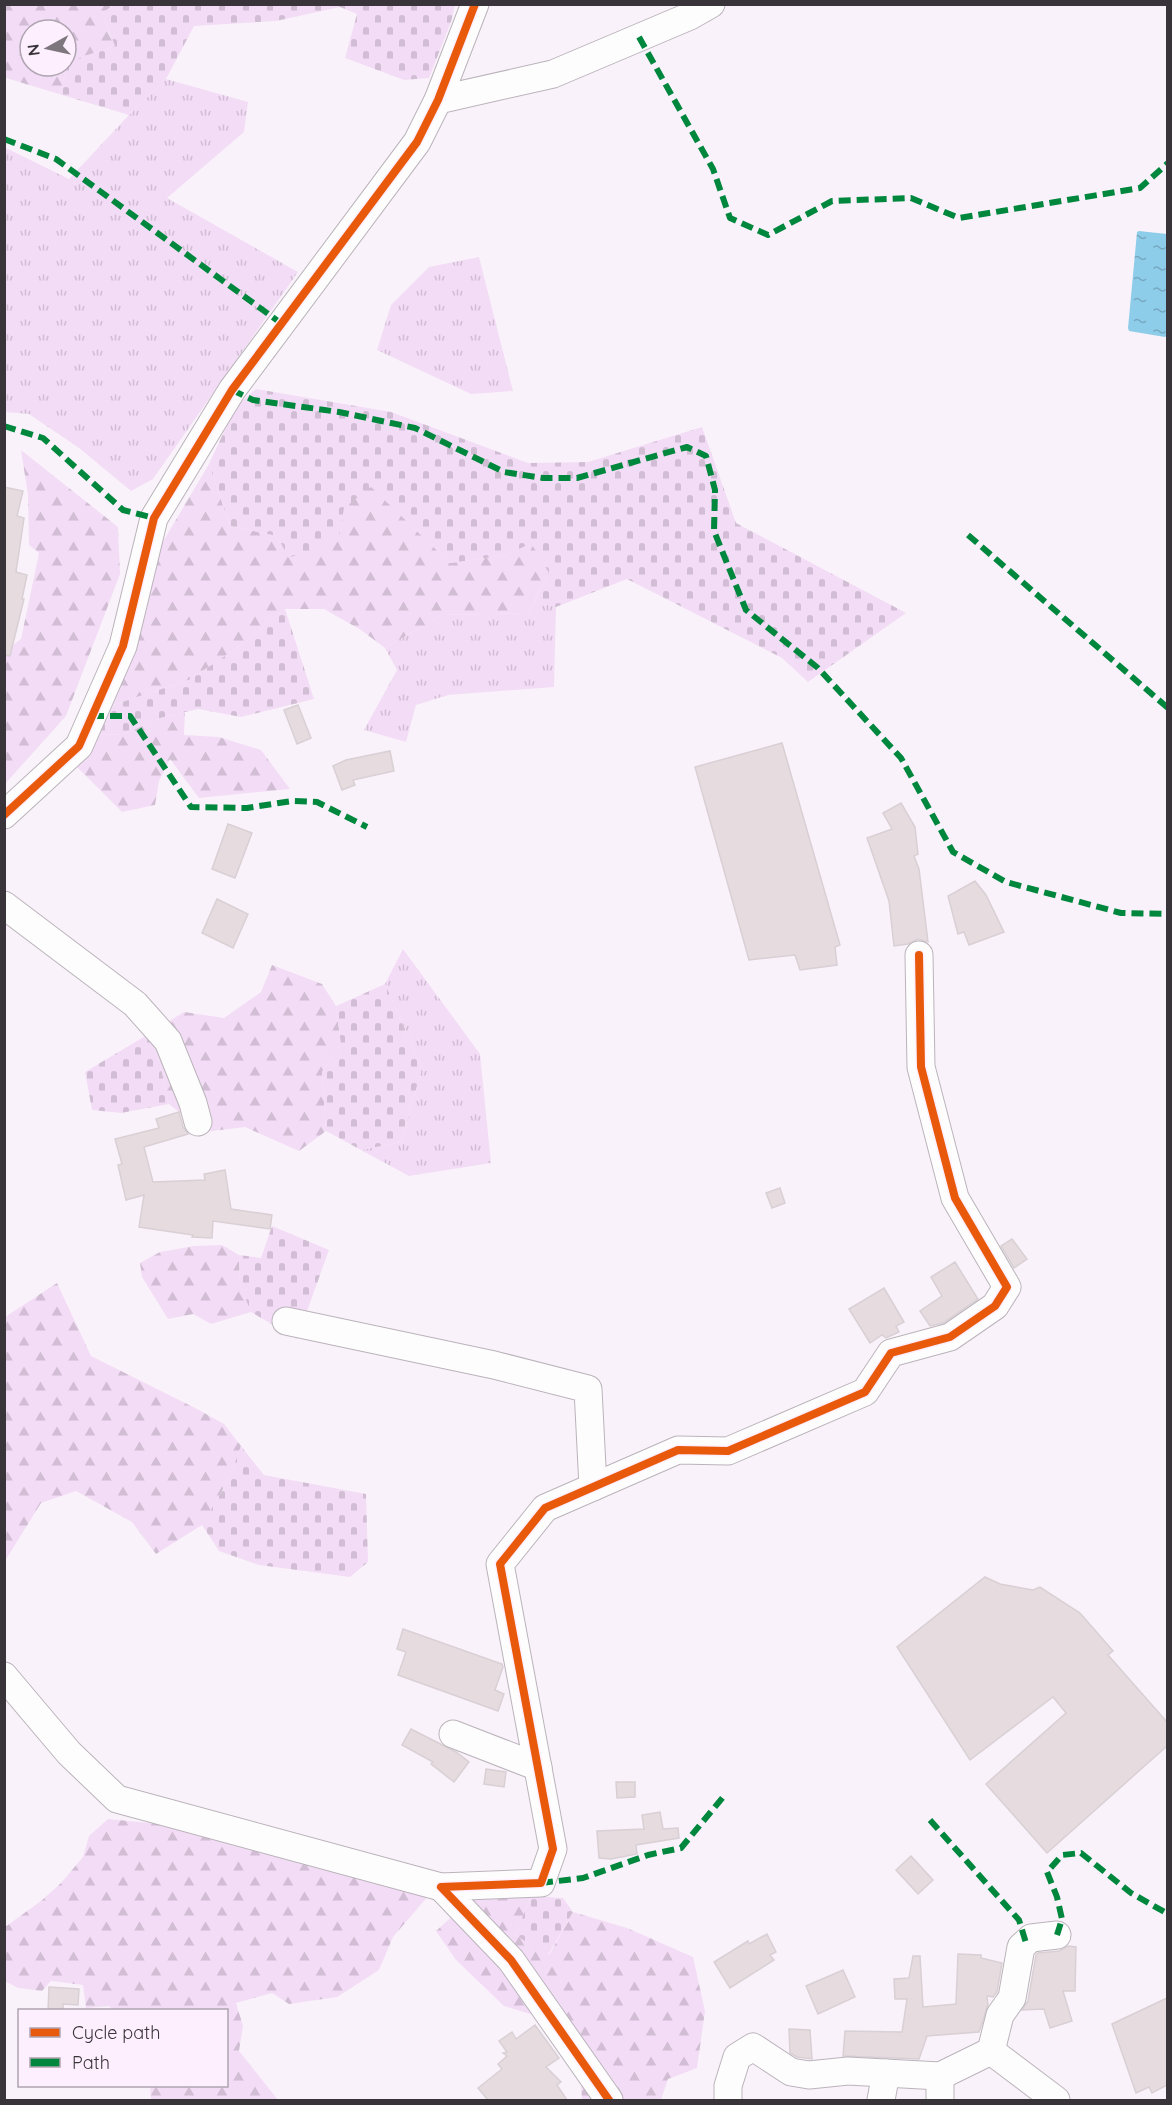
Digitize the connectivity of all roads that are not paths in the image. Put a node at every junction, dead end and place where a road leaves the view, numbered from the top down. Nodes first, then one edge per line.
1 (475, 4) edge
2 (711, 4) edge
3 (438, 100) junction
4 (4, 815) edge
5 (4, 905) edge
6 (919, 955) dead end
7 (198, 1122) dead end
8 (286, 1321) dead end
9 (593, 1487) junction
10 (4, 1676) edge
11 (453, 1734) dead end
12 (538, 1767) junction
13 (441, 1887) junction
14 (1057, 1935) dead end
15 (991, 2051) junction
16 (886, 2073) junction
17 (940, 2088) edge
18 (609, 2100) edge
19 (728, 2100) edge
20 (880, 2100) edge
21 (1056, 2100) edge

1 - 3 street
2 - 3 street
3 - 4 street
5 - 7 street
6 - 9 street
8 - 9 street
9 - 12 street
10 - 13 street
11 - 12 street
12 - 13 street
13 - 18 street
14 - 15 street
15 - 17 street
15 - 21 street
16 - 17 street
16 - 19 street
16 - 20 street

